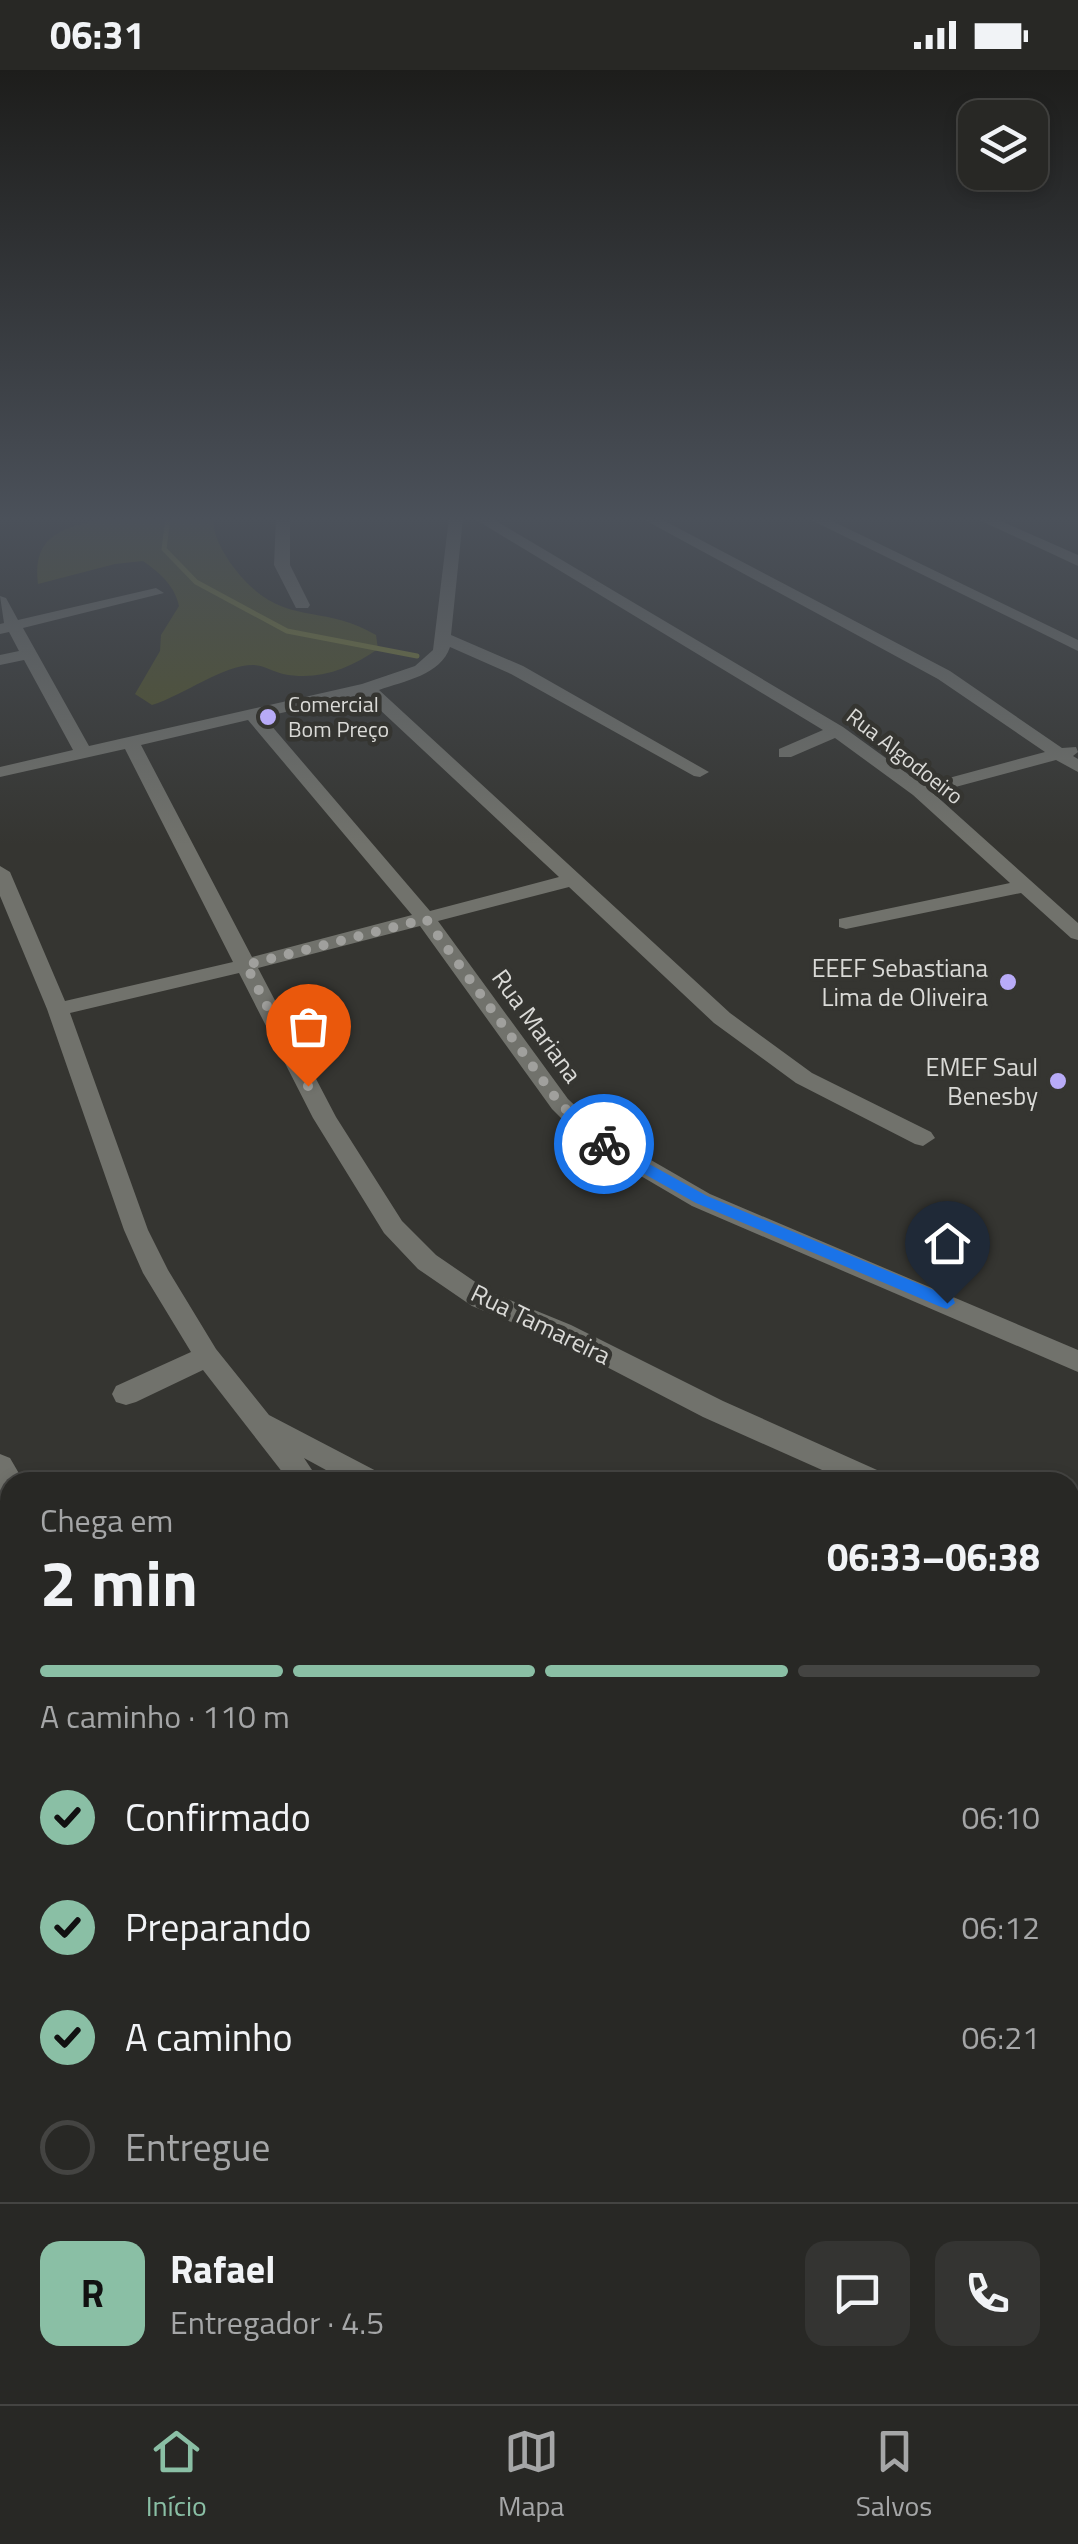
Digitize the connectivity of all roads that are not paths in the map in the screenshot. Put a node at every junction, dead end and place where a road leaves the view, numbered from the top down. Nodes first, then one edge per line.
1 (8, 627) edge
2 (445, 627) edge
3 (663, 627) edge
4 (853, 627) edge
5 (1039, 627) edge
6 (444, 638) junction
7 (1078, 646) edge
8 (28, 654) junction
9 (0, 660) edge
10 (366, 688) junction
11 (254, 715) junction
12 (837, 731) junction
13 (130, 742) junction
14 (1069, 751) edge
15 (84, 753) junction
16 (785, 753) dead end
17 (1078, 767) edge
18 (0, 772) edge
19 (700, 772) dead end
20 (920, 791) junction
21 (0, 872) edge
22 (571, 880) junction
23 (1024, 886) junction
24 (426, 919) junction
25 (846, 924) dead end
26 (1078, 934) edge
27 (246, 965) junction
28 (58, 1009) junction
29 (923, 1138) dead end
30 (207, 1356) junction
31 (1078, 1362) edge
32 (126, 1394) dead end
33 (256, 1419) junction
34 (298, 1472) edge
35 (354, 1472) edge
36 (854, 1472) edge

1 - 8 street
2 - 6 street
3 - 12 street, Rua Algodoeiro
4 - 14 street
5 - 7 street
6 - 10 street
6 - 19 street
8 - 9 street
8 - 15 street
10 - 11 street
10 - 22 street
11 - 13 street
11 - 24 street, Rua Mariana
12 - 16 street
12 - 20 street, Rua Algodoeiro
13 - 15 street
13 - 27 street, Rua Tamareira
14 - 17 street
14 - 20 street
15 - 18 street
20 - 23 street, Rua Algodoeiro
21 - 28 street
22 - 24 street
22 - 29 street
23 - 25 street
23 - 26 street, Rua Algodoeiro
24 - 27 street
24 - 31 street, Rua Mariana
27 - 28 street
27 - 36 street, Rua Tamareira
28 - 30 street
30 - 32 street
30 - 33 street
33 - 34 street
33 - 35 street

